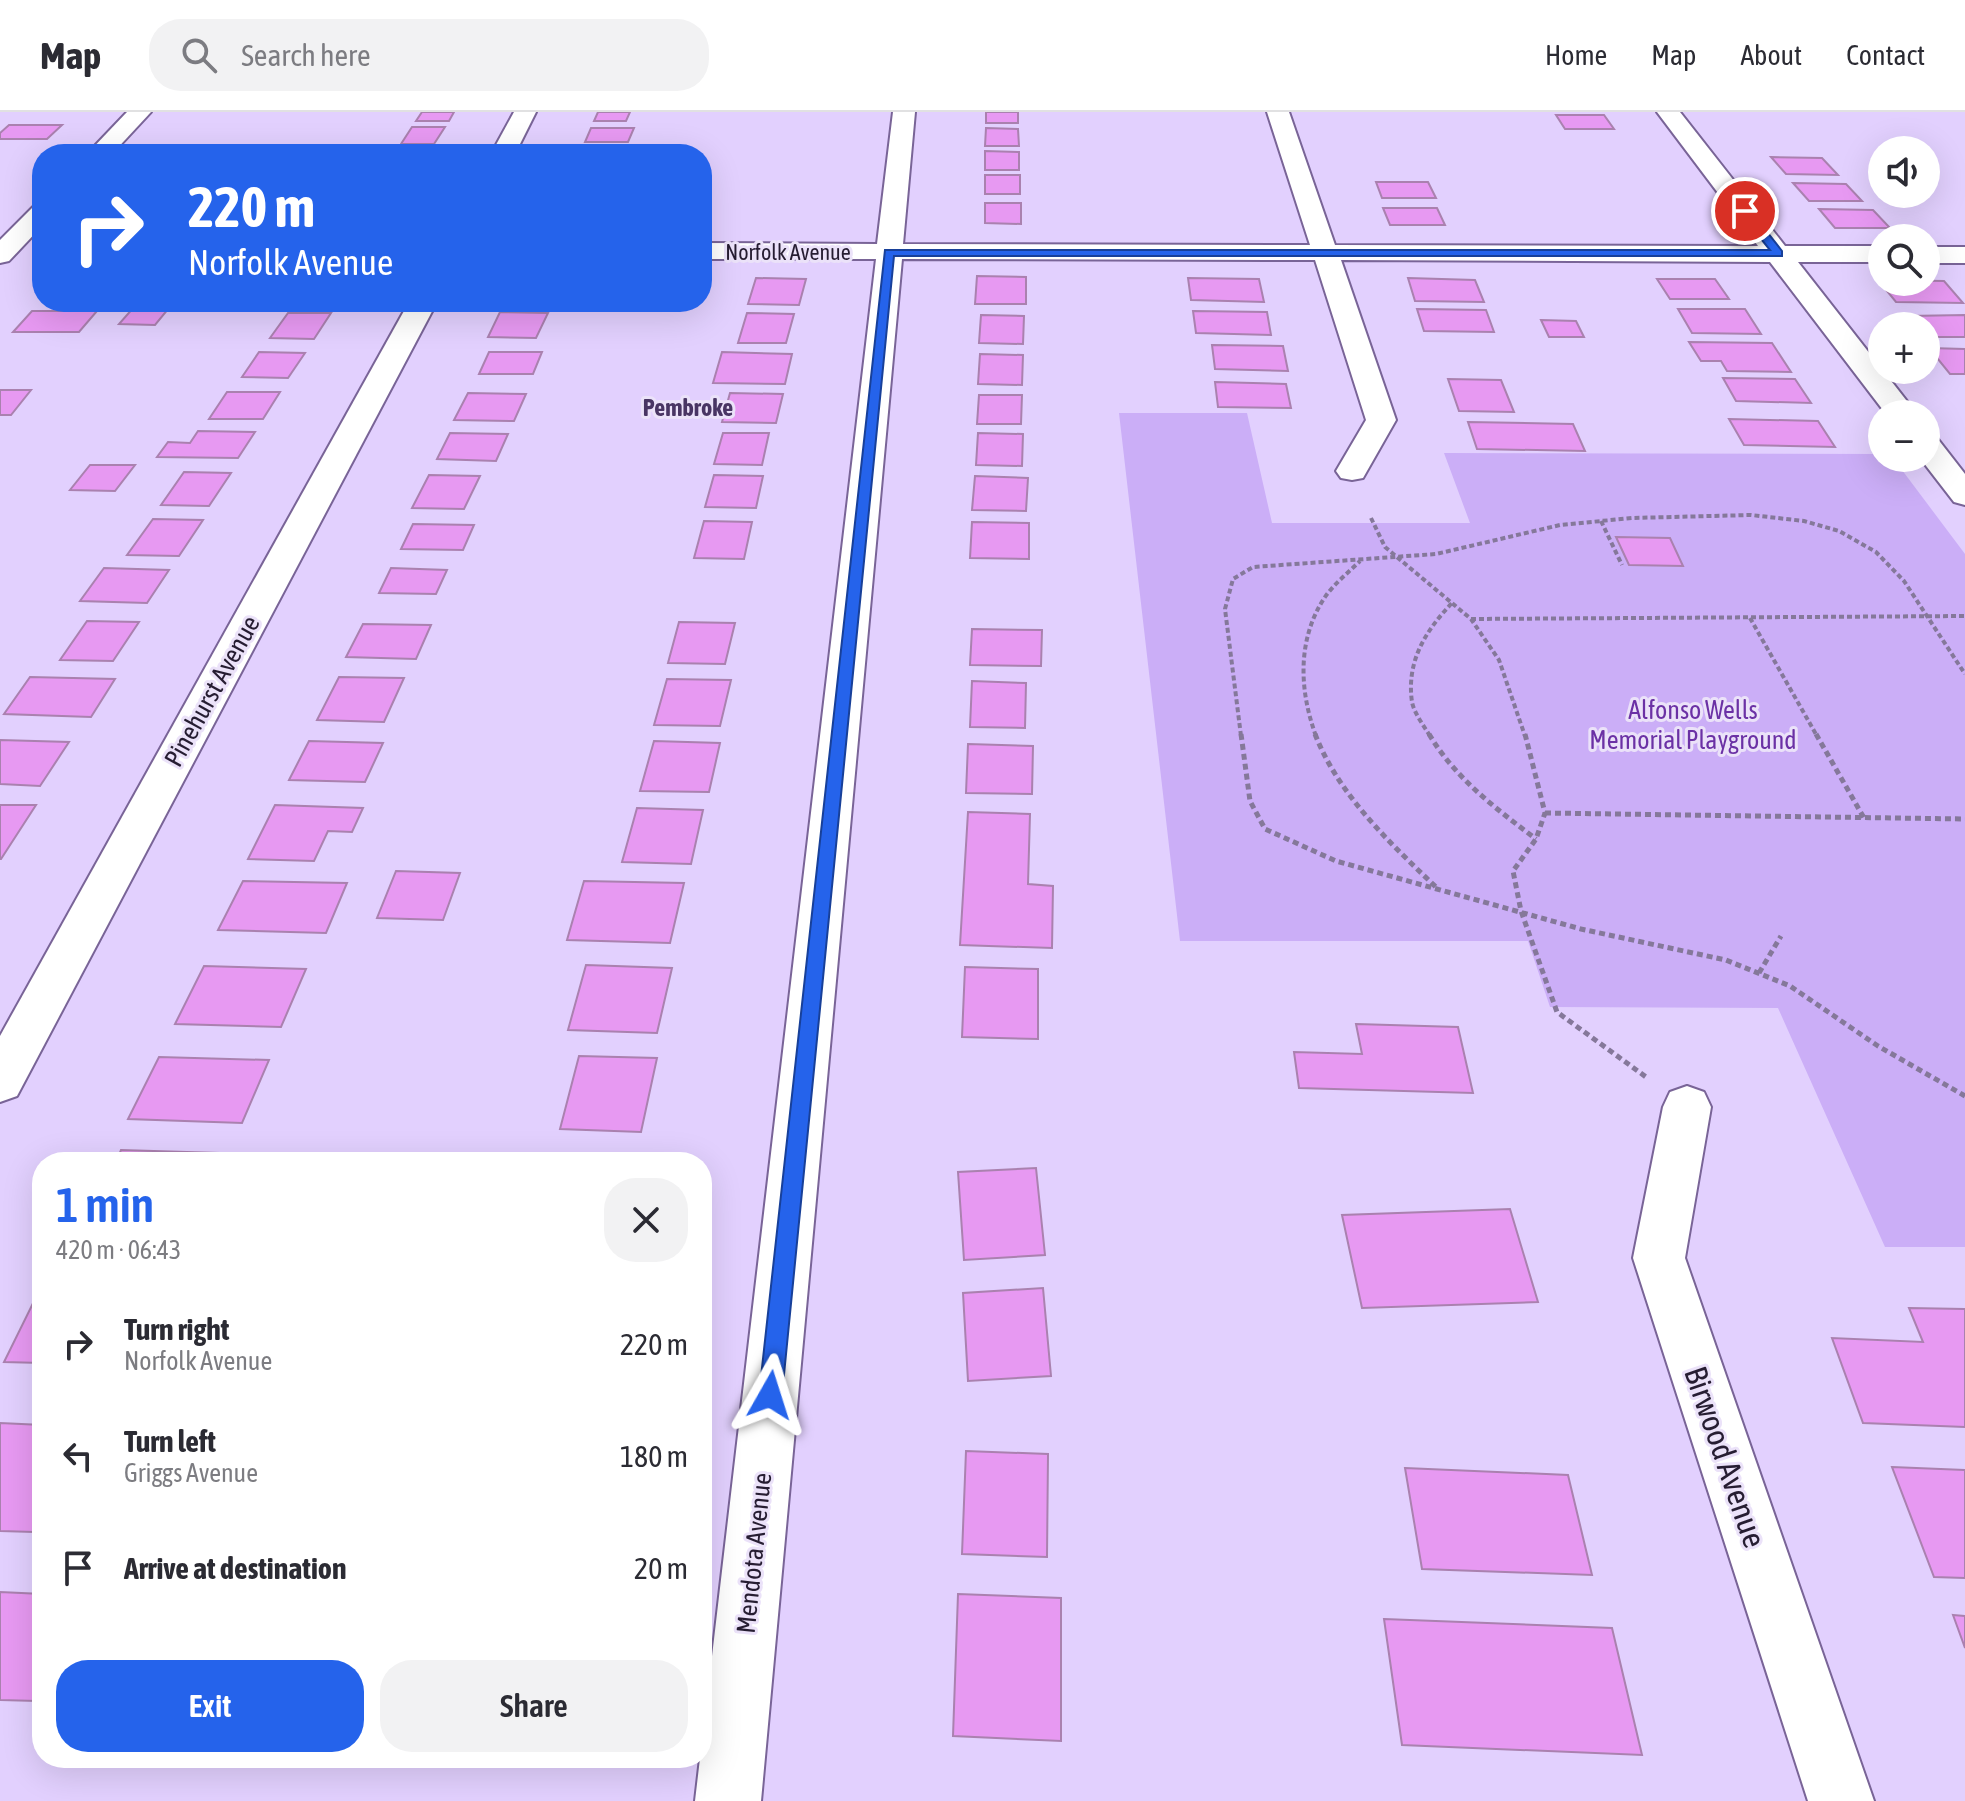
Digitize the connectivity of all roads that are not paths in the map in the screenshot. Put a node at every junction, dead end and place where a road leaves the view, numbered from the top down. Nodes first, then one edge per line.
1 (140, 112) edge
2 (525, 112) edge
3 (904, 112) edge
4 (1278, 112) edge
5 (1668, 112) edge
6 (109, 144) edge
7 (508, 144) edge
8 (32, 222) edge
9 (32, 249) edge
10 (2, 251) edge
11 (712, 251) edge
12 (889, 253) junction
13 (1778, 253) junction
14 (1325, 254) junction
15 (1868, 254) edge
16 (1940, 255) edge
17 (1965, 255) edge
18 (418, 312) edge
19 (1891, 400) edge
20 (1940, 463) edge
21 (1352, 471) dead end
22 (1965, 495) edge
23 (0, 1081) edge
24 (1687, 1107) road end
25 (728, 1801) edge
26 (1841, 1801) edge

1 - 6 street
2 - 7 street
3 - 12 street, Mendota Avenue
4 - 14 street
5 - 13 street
8 - 10 street
9 - 10 street
11 - 12 street, Norfolk Avenue
12 - 14 street, Norfolk Avenue
12 - 25 street, Mendota Avenue
13 - 14 street, Norfolk Avenue
13 - 15 street, Norfolk Avenue
13 - 19 street
14 - 21 street
16 - 17 street
18 - 23 street, Pinehurst Avenue
20 - 22 street
24 - 26 street, Birwood Avenue

